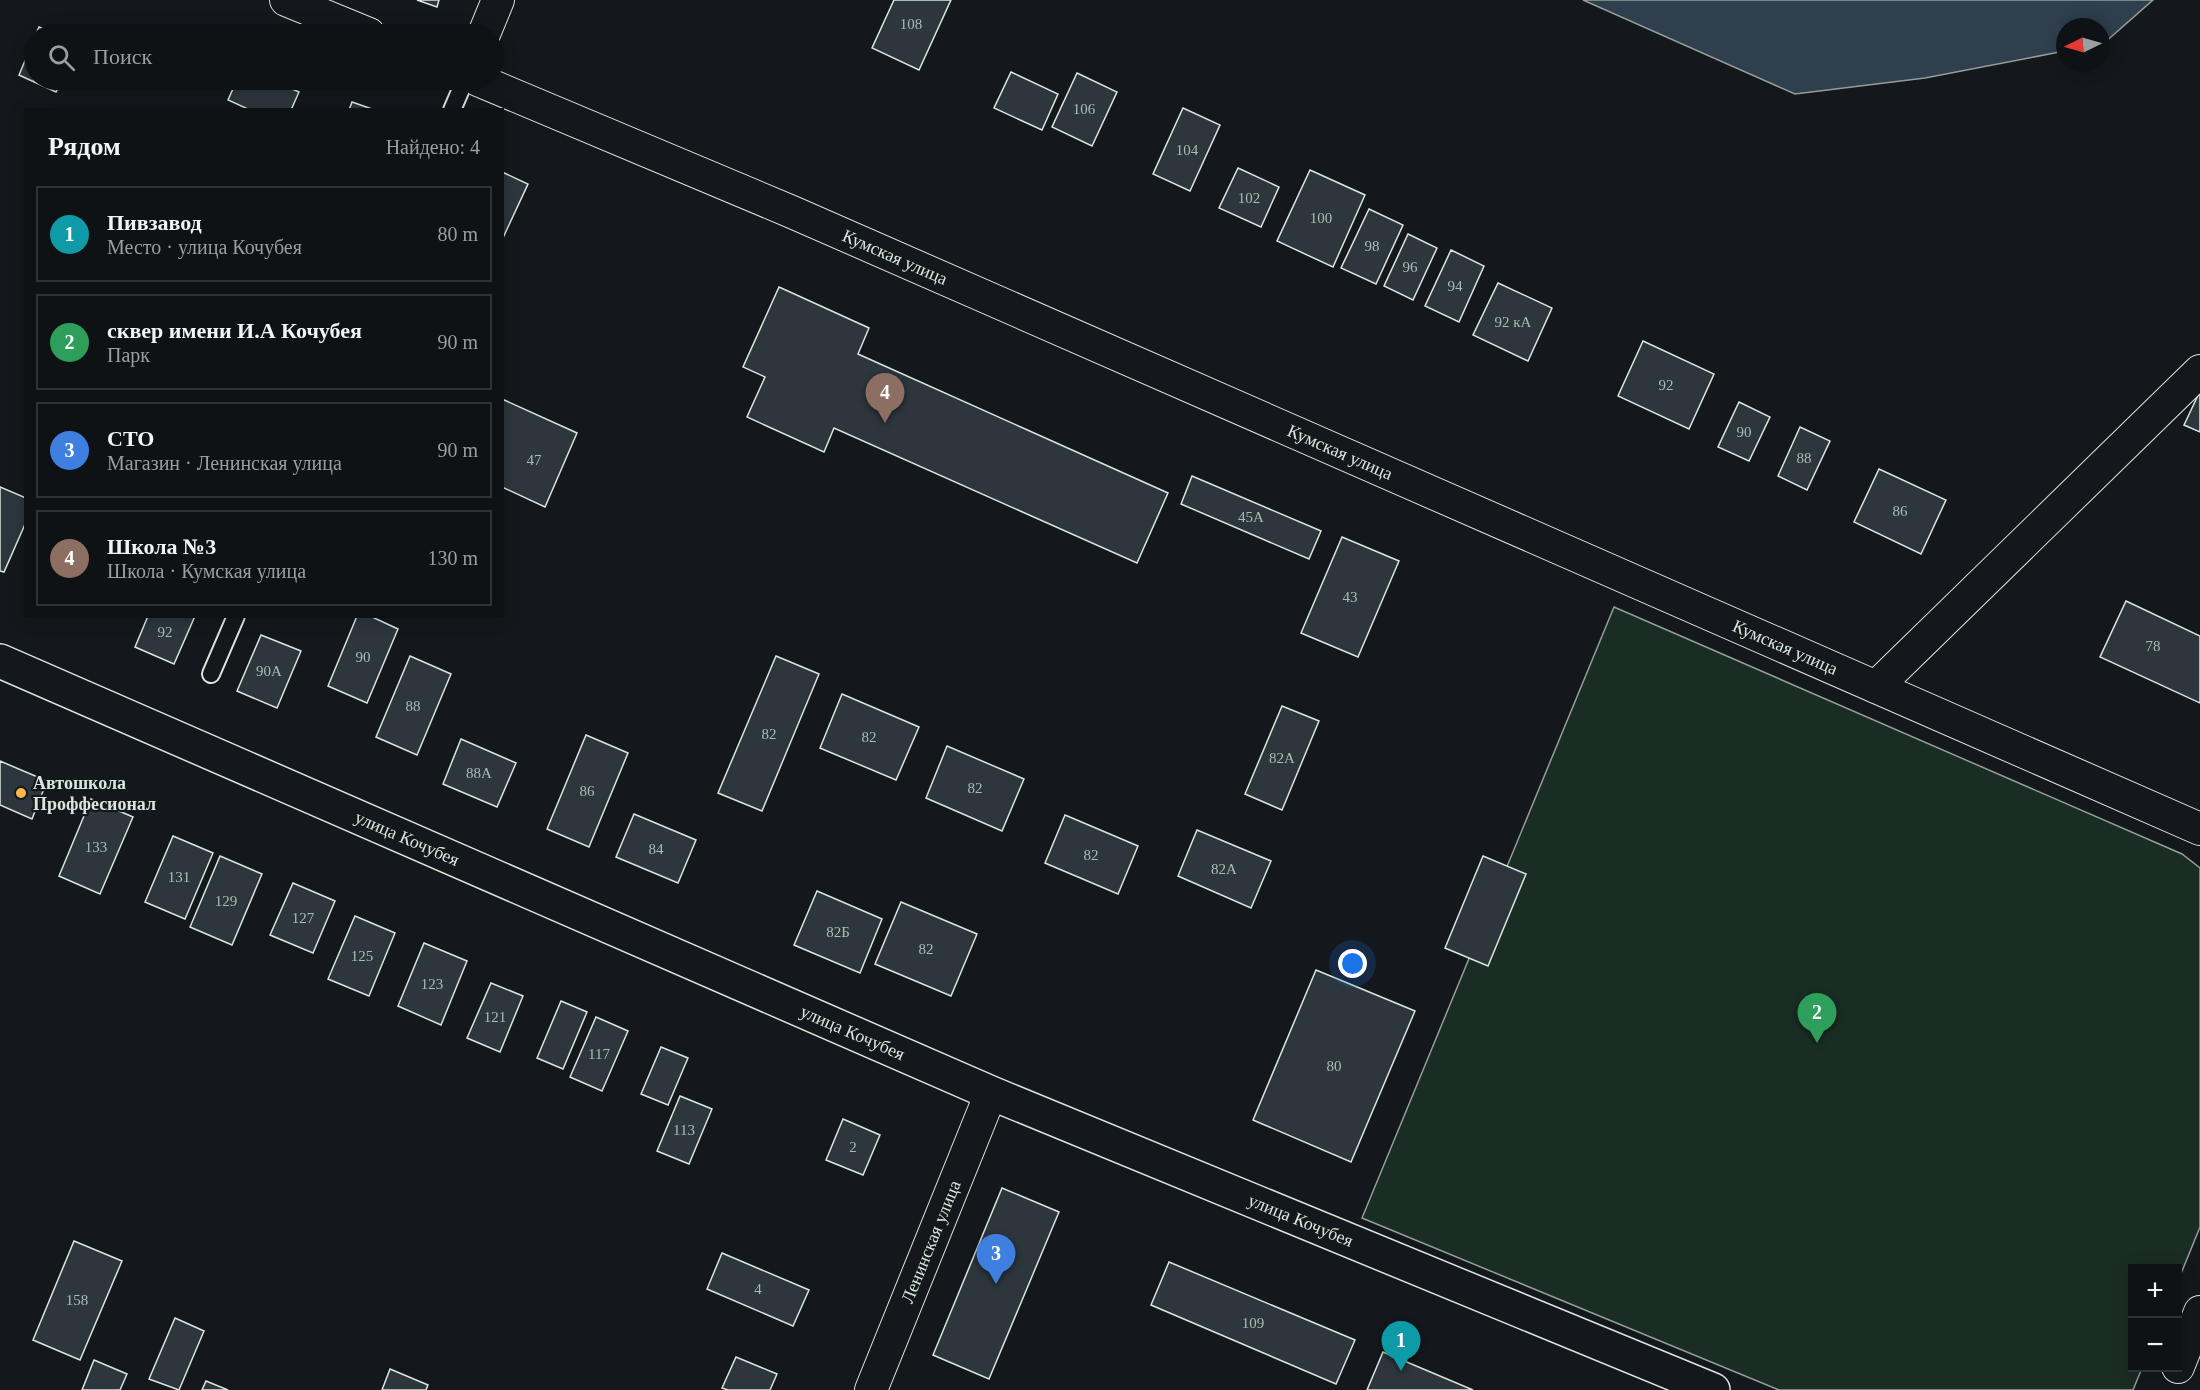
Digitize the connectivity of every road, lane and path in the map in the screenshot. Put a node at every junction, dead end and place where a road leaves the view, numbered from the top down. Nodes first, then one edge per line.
1 (286, 0) edge
2 (498, 0) edge
3 (345, 24) edge
4 (488, 24) edge
5 (461, 90) edge
6 (502, 90) edge
7 (453, 108) edge
8 (2200, 371) edge
9 (235, 618) edge
10 (0, 661) edge
11 (212, 674) dead end
12 (1876, 687) junction
13 (2200, 829) edge
14 (991, 1093) junction
15 (2200, 1312) edge
16 (2182, 1355) edge
17 (2175, 1372) edge
18 (871, 1390) edge
19 (1713, 1390) edge
20 (2168, 1390) edge

1 - 3 street
2 - 4 street
5 - 7 lane
6 - 12 street, Кумская улица
8 - 12 street
9 - 11 lane
10 - 14 main road, улица Кочубея
12 - 13 street, Кумская улица
14 - 18 street, Ленинская улица
14 - 19 main road, улица Кочубея
15 - 16 street
17 - 20 street

